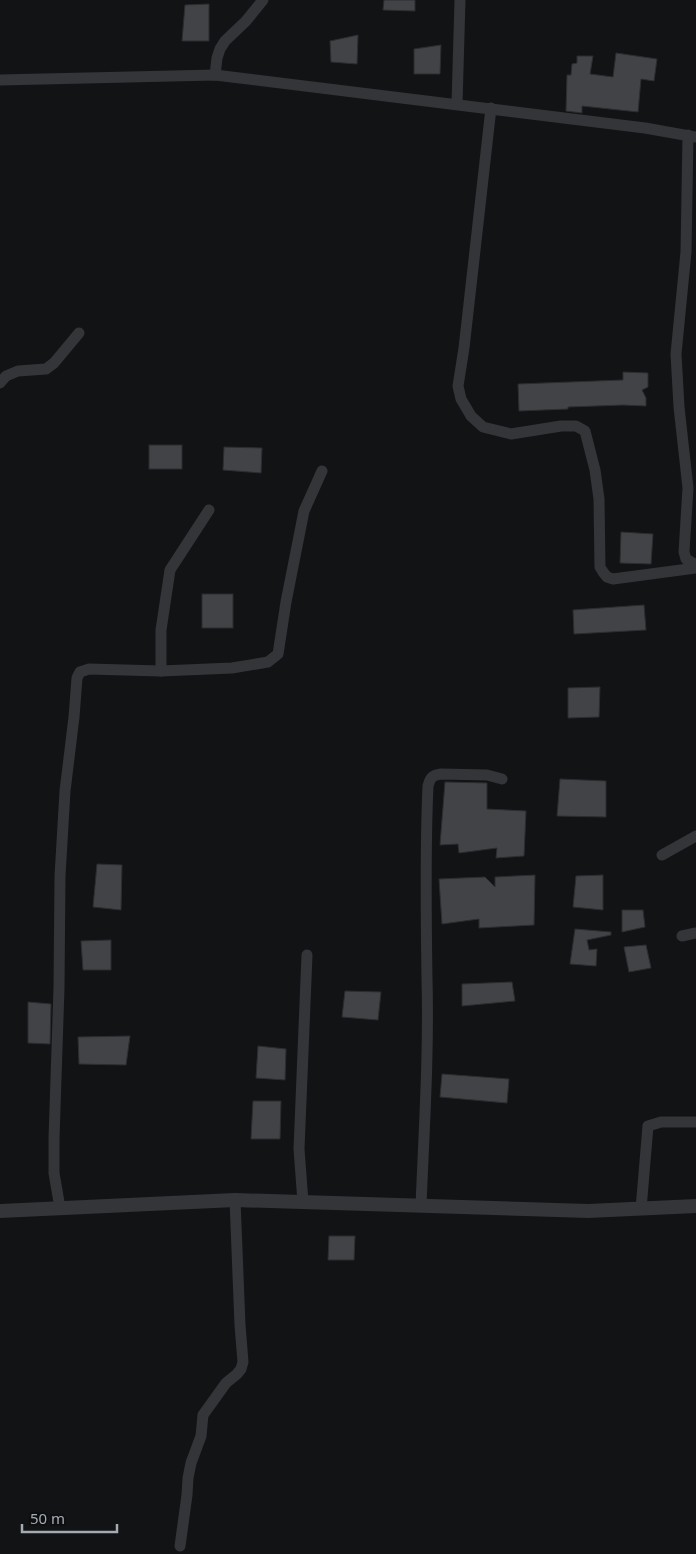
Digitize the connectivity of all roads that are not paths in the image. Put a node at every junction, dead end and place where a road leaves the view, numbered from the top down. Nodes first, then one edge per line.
1 (263, 0) edge
2 (460, 0) edge
3 (215, 75) junction
4 (0, 80) edge
5 (457, 104) junction
6 (491, 108) junction
7 (692, 136) edge
8 (80, 333) dead end
9 (0, 382) edge
10 (322, 471) dead end
11 (209, 510) dead end
12 (696, 566) edge
13 (161, 671) junction
14 (502, 779) dead end
15 (696, 836) edge
16 (662, 855) dead end
17 (696, 934) edge
18 (682, 936) dead end
19 (307, 955) dead end
20 (696, 1122) edge
21 (235, 1200) junction
22 (303, 1202) junction
23 (421, 1206) junction
24 (696, 1206) edge
25 (60, 1208) junction
26 (641, 1209) junction
27 (0, 1211) edge
28 (180, 1546) dead end

1 - 3 street
2 - 5 street
3 - 4 street
3 - 5 street
5 - 6 street
6 - 7 street
6 - 12 street
7 - 12 street
8 - 9 street
10 - 13 street
11 - 13 street
13 - 25 street
14 - 23 street
15 - 16 street
17 - 18 street
19 - 22 street
20 - 26 street
21 - 22 street
21 - 25 street
21 - 28 street
22 - 23 street
23 - 26 street
24 - 26 street
25 - 27 street

